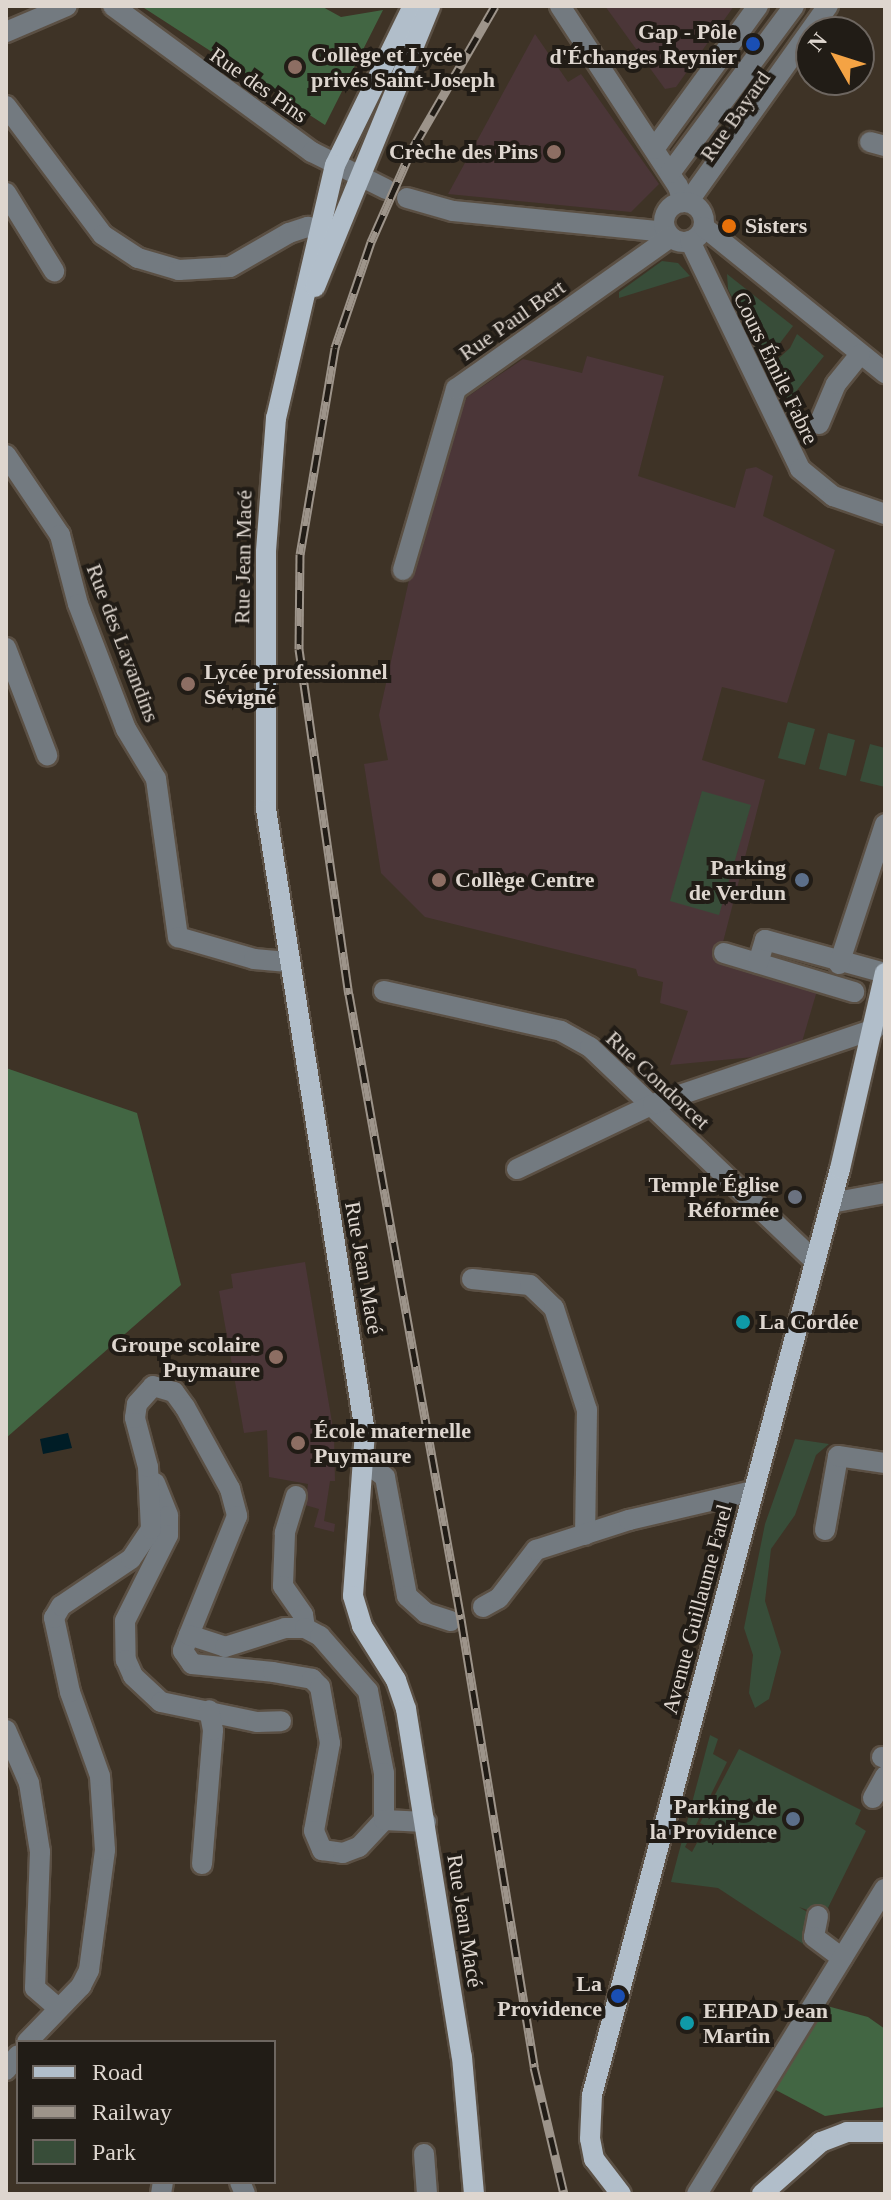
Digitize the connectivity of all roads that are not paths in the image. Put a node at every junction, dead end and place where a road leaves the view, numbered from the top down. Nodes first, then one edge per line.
1 (67, 6) edge
2 (113, 6) edge
3 (413, 6) edge
4 (430, 6) edge
5 (758, 6) edge
6 (794, 6) edge
7 (828, 6) edge
8 (562, 9) edge
9 (6, 32) edge
10 (795, 73) edge
11 (365, 99) junction
12 (6, 106) edge
13 (650, 143) junction
14 (689, 148) junction
15 (335, 165) junction
16 (670, 173) junction
17 (374, 183) junction
18 (6, 193) edge
19 (407, 198) dead end
20 (686, 221) junction
21 (330, 233) junction
22 (54, 271) dead end
23 (294, 337) junction
24 (860, 354) junction
25 (885, 373) edge
26 (819, 424) dead end
27 (6, 455) edge
28 (885, 514) edge
29 (403, 570) dead end
30 (6, 648) edge
31 (47, 755) dead end
32 (885, 824) edge
33 (724, 953) dead end
34 (288, 962) junction
35 (758, 963) junction
36 (839, 964) junction
37 (885, 973) edge
38 (384, 991) dead end
39 (854, 992) dead end
40 (880, 1022) edge
41 (653, 1104) junction
42 (517, 1169) dead end
43 (885, 1193) edge
44 (831, 1203) junction
45 (815, 1261) junction
46 (472, 1279) dead end
47 (885, 1463) edge
48 (367, 1464) junction
49 (148, 1467) junction
50 (753, 1491) junction
51 (296, 1496) dead end
52 (825, 1530) dead end
53 (585, 1535) junction
54 (483, 1607) dead end
55 (451, 1621) dead end
56 (305, 1628) junction
57 (189, 1635) junction
58 (209, 1710) junction
59 (281, 1721) dead end
60 (6, 1730) edge
61 (884, 1764) edge
62 (384, 1773) junction
63 (417, 1773) junction
64 (873, 1798) dead end
65 (384, 1820) junction
66 (426, 1822) junction
67 (202, 1864) dead end
68 (885, 1889) edge
69 (818, 1916) dead end
70 (842, 1958) junction
71 (57, 2007) junction
72 (29, 2040) edge
73 (885, 2132) edge
74 (424, 2154) dead end
75 (427, 2194) edge
76 (474, 2194) edge
77 (621, 2194) edge
78 (697, 2194) edge
79 (762, 2194) edge

1 - 9 street
2 - 15 street, Rue des Pins
3 - 11 main road, Rue Jean Macé
4 - 17 main road, Rue Jean Macé
5 - 13 street
6 - 14 street
7 - 20 street
8 - 13 street, Cours Émile Fabre
10 - 20 street, Rue Bayard
11 - 15 main road, Rue Jean Macé
11 - 17 street
12 - 21 street
13 - 16 street, Cours Émile Fabre
14 - 16 street
14 - 20 street
15 - 17 street, Rue des Pins
15 - 21 main road, Rue Jean Macé
16 - 20 street, Cours Émile Fabre
17 - 21 main road, Rue Jean Macé
18 - 22 street
19 - 20 street
20 - 24 street
20 - 28 street, Cours Émile Fabre
20 - 29 street, Rue Paul Bert
21 - 23 main road, Rue Jean Macé
21 - 23 main road, Rue Jean Macé
23 - 34 main road, Rue Jean Macé
24 - 25 street
24 - 26 street
27 - 34 street, Rue des Lavandins
30 - 31 street
32 - 36 street
33 - 35 street
34 - 48 main road, Rue Jean Macé
35 - 36 street
35 - 39 street
36 - 37 street
37 - 40 main road, Avenue Guillaume Farel
38 - 41 street, Rue Condorcet
40 - 41 street
40 - 44 main road, Avenue Guillaume Farel
41 - 42 street
41 - 45 street, Rue Condorcet
43 - 44 street
44 - 45 main road, Avenue Guillaume Farel
45 - 50 main road, Avenue Guillaume Farel
46 - 53 street
47 - 52 street
48 - 55 street
48 - 63 main road, Rue Jean Macé
49 - 57 street
49 - 58 street
49 - 71 street
50 - 53 street
50 - 77 main road, Avenue Guillaume Farel
51 - 56 street
53 - 54 street
56 - 57 street
56 - 62 street
57 - 65 street
58 - 59 street
58 - 67 street
60 - 71 street
61 - 64 street
62 - 63 street
62 - 65 street
63 - 66 main road, Rue Jean Macé
65 - 66 street
66 - 76 main road, Rue Jean Macé
68 - 70 street
69 - 70 street
70 - 78 street
71 - 72 street
73 - 79 main road
74 - 75 street

